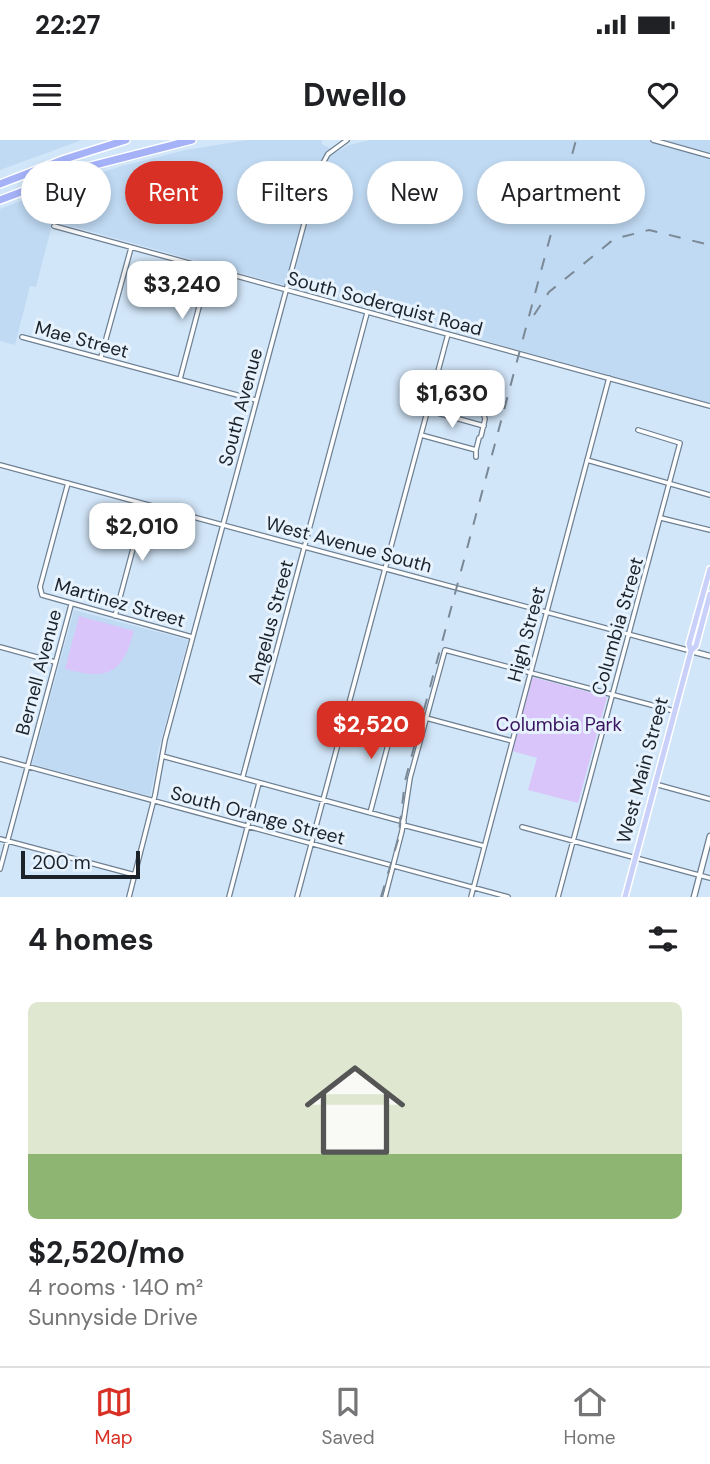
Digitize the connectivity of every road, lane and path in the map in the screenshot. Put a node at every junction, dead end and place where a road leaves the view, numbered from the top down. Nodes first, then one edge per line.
1 (126, 140) edge
2 (192, 140) edge
3 (347, 140) edge
4 (653, 140) edge
5 (710, 156) edge
6 (0, 184) edge
7 (0, 200) edge
8 (54, 226) dead end
9 (131, 248) junction
10 (209, 270) junction
11 (285, 291) junction
12 (368, 313) junction
13 (447, 334) junction
14 (22, 337) dead end
15 (100, 358) junction
16 (609, 378) junction
17 (180, 379) junction
18 (431, 396) junction
19 (256, 400) junction
20 (710, 406) edge
21 (427, 411) junction
22 (484, 426) junction
23 (638, 430) dead end
24 (421, 435) junction
25 (476, 450) junction
26 (476, 457) dead end
27 (587, 460) junction
28 (0, 465) edge
29 (68, 483) junction
30 (670, 484) junction
31 (710, 495) edge
32 (145, 504) junction
33 (660, 518) junction
34 (223, 525) junction
35 (710, 530) edge
36 (305, 547) junction
37 (385, 569) junction
38 (710, 569) edge
39 (710, 594) edge
40 (71, 605) junction
41 (547, 612) junction
42 (115, 617) junction
43 (629, 635) junction
44 (192, 637) junction
45 (0, 647) edge
46 (691, 651) junction
47 (710, 656) edge
48 (56, 663) junction
49 (531, 672) junction
50 (612, 694) junction
51 (674, 711) junction
52 (426, 718) junction
53 (342, 727) junction
54 (512, 741) junction
55 (162, 755) junction
56 (0, 759) edge
57 (28, 767) junction
58 (243, 776) junction
59 (259, 783) junction
60 (655, 784) junction
61 (710, 799) edge
62 (323, 800) junction
63 (154, 801) junction
64 (370, 813) junction
65 (404, 823) junction
66 (247, 827) junction
67 (522, 827) dead end
68 (710, 836) edge
69 (0, 839) edge
70 (8, 841) junction
71 (572, 841) junction
72 (311, 844) junction
73 (484, 846) junction
74 (635, 858) junction
75 (393, 866) junction
76 (0, 869) edge
77 (135, 875) junction
78 (699, 875) junction
79 (710, 878) edge
80 (474, 887) junction
81 (129, 897) edge
82 (229, 897) edge
83 (297, 897) edge
84 (385, 897) edge
85 (471, 897) edge
86 (508, 897) edge
87 (558, 897) edge
88 (625, 897) edge
89 (694, 897) edge

1 - 6 highway
2 - 7 highway
3 - 11 street, South Avenue
4 - 5 street
8 - 9 street, South Soderquist Road
9 - 10 street, South Soderquist Road
9 - 15 street
10 - 11 street, South Soderquist Road
10 - 17 street
11 - 12 street, South Soderquist Road
11 - 19 street, South Avenue
12 - 13 street, South Soderquist Road
12 - 36 street, Angelus Street
13 - 16 street, South Soderquist Road
13 - 18 street
14 - 15 street, Mae Street
15 - 17 street, Mae Street
16 - 20 street, South Soderquist Road
16 - 27 street, High Street
17 - 19 street, Mae Street
18 - 21 street
18 - 22 street
19 - 34 street, South Avenue
21 - 22 street
21 - 24 street
22 - 25 street
23 - 30 street, Columbia Street
24 - 25 street
24 - 37 street
25 - 26 street
27 - 30 street
27 - 41 street, High Street
28 - 29 street, West Avenue South
29 - 32 street, West Avenue South
29 - 40 street, Martinez Street
30 - 31 street
30 - 33 street, Columbia Street
32 - 34 street, West Avenue South
32 - 42 street
33 - 35 street
33 - 43 street, Columbia Street
34 - 36 street, West Avenue South
34 - 44 street, South Avenue
36 - 37 street, West Avenue South
36 - 58 street, Angelus Street
37 - 41 street, West Avenue South
37 - 53 street
38 - 46 main road, West Main Street
39 - 46 main road, West Main Street
40 - 42 street, Martinez Street
40 - 48 street, Bernell Avenue
41 - 43 street, West Avenue South
41 - 49 street, High Street
42 - 44 street, Martinez Street
43 - 46 street, West Avenue South
43 - 50 street, Columbia Street
44 - 55 street, South Avenue
45 - 48 street
46 - 47 street
46 - 51 main road, West Main Street
48 - 57 street, Bernell Avenue
49 - 50 street
49 - 52 street
49 - 54 street, High Street
50 - 51 street
50 - 71 street, Columbia Street
51 - 60 main road, West Main Street
52 - 54 street
52 - 65 street
53 - 62 street
53 - 64 street
54 - 73 street, High Street
55 - 58 street
55 - 63 street, South Avenue
56 - 57 street, South Orange Street
57 - 63 street, South Orange Street
57 - 70 street, Bernell Avenue
58 - 59 street
59 - 62 street
59 - 66 street
60 - 61 street
60 - 74 main road, West Main Street
62 - 64 street
62 - 72 street
63 - 66 street, South Orange Street
63 - 77 street, South Avenue
64 - 65 street
65 - 73 street
65 - 75 street
66 - 72 street, South Orange Street
66 - 82 street
67 - 71 street
68 - 78 street
69 - 70 street
70 - 76 street, Bernell Avenue
70 - 77 street
71 - 74 street
71 - 87 street, Columbia Street
72 - 75 street, South Orange Street
72 - 83 street
73 - 80 street, High Street
74 - 78 street
74 - 88 main road, West Main Street
75 - 80 street, South Orange Street
75 - 84 street
77 - 81 street, South Avenue
78 - 79 street
78 - 89 street
80 - 85 street, High Street
80 - 86 street, South Orange Street

